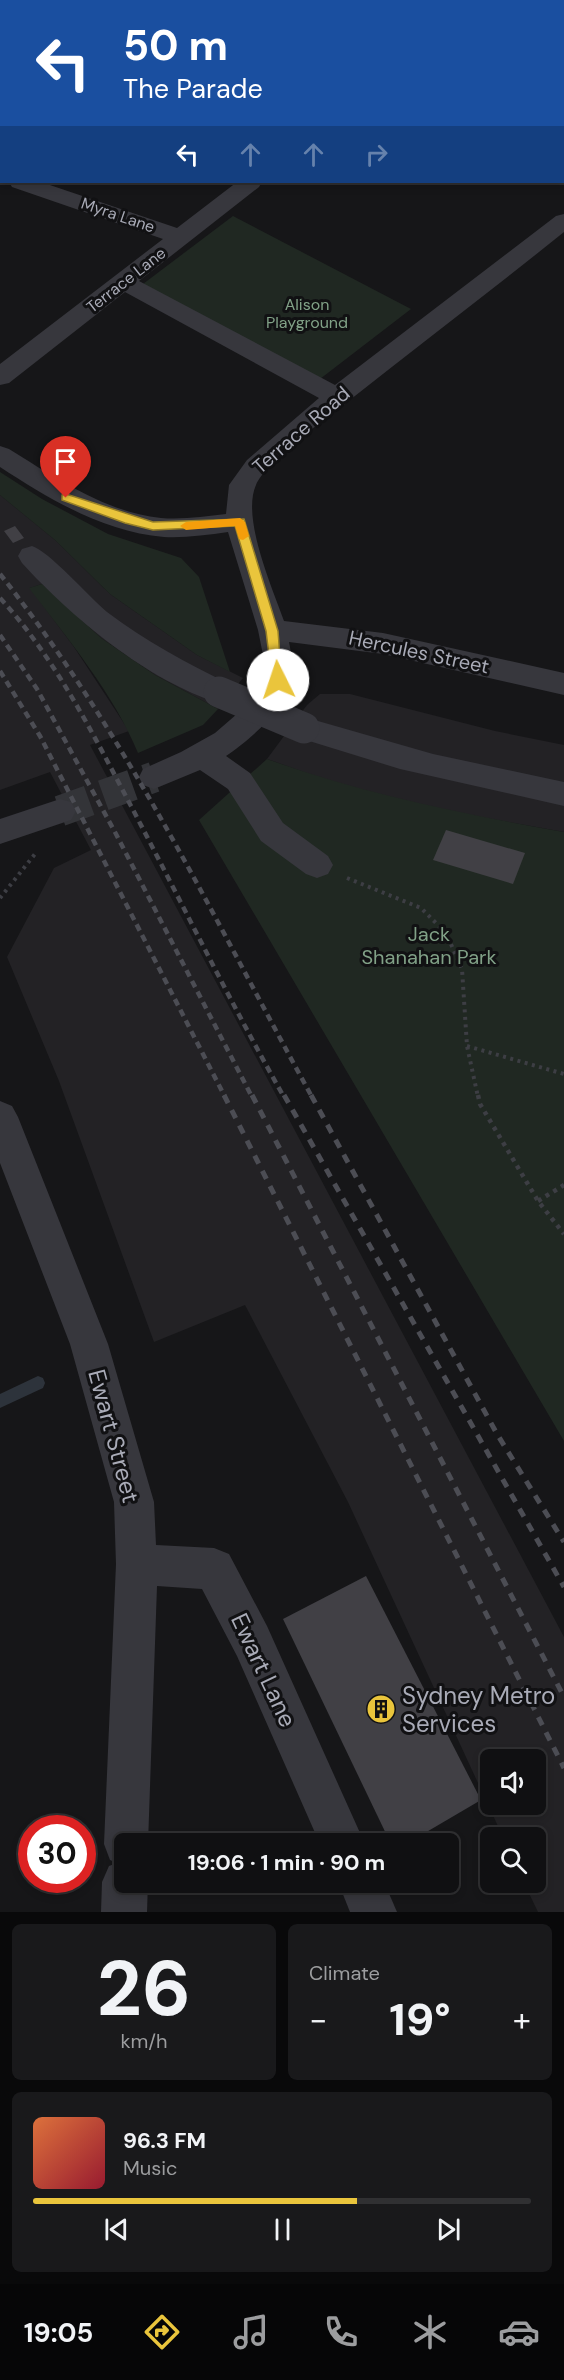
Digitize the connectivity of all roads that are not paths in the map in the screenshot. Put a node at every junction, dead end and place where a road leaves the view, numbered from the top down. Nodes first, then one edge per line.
1 (23, 183) edge
2 (250, 183) edge
3 (564, 221) edge
4 (182, 237) junction
5 (124, 282) junction
6 (0, 377) edge
7 (338, 397) junction
8 (0, 455) edge
9 (240, 522) junction
10 (32, 556) dead end
11 (272, 631) junction
12 (564, 684) edge
13 (203, 756) junction
14 (154, 777) tunnel mouth
15 (564, 794) edge
16 (60, 811) tunnel mouth
17 (0, 832) edge
18 (317, 865) road end
19 (0, 1117) edge
20 (136, 1564) junction
21 (126, 1833) edge
22 (338, 1833) edge
23 (125, 1893) edge
24 (365, 1893) edge
25 (124, 1912) edge
26 (374, 1912) edge

1 - 4 street, Myra Lane
2 - 4 street, Terrace Lane
3 - 7 street, Terrace Road
4 - 5 street, Terrace Lane
5 - 6 street, Terrace Lane
5 - 7 street
7 - 9 street, Terrace Road
8 - 9 street
9 - 11 street, Terrace Road
10 - 15 street, bridge
11 - 12 street, Hercules Street
11 - 13 street, Terrace Road
13 - 14 street, Terrace Road
13 - 18 street
16 - 17 street
19 - 20 street, Ewart Street
20 - 21 street, Ewart Street
20 - 22 street, Ewart Lane
23 - 25 street
24 - 26 street

